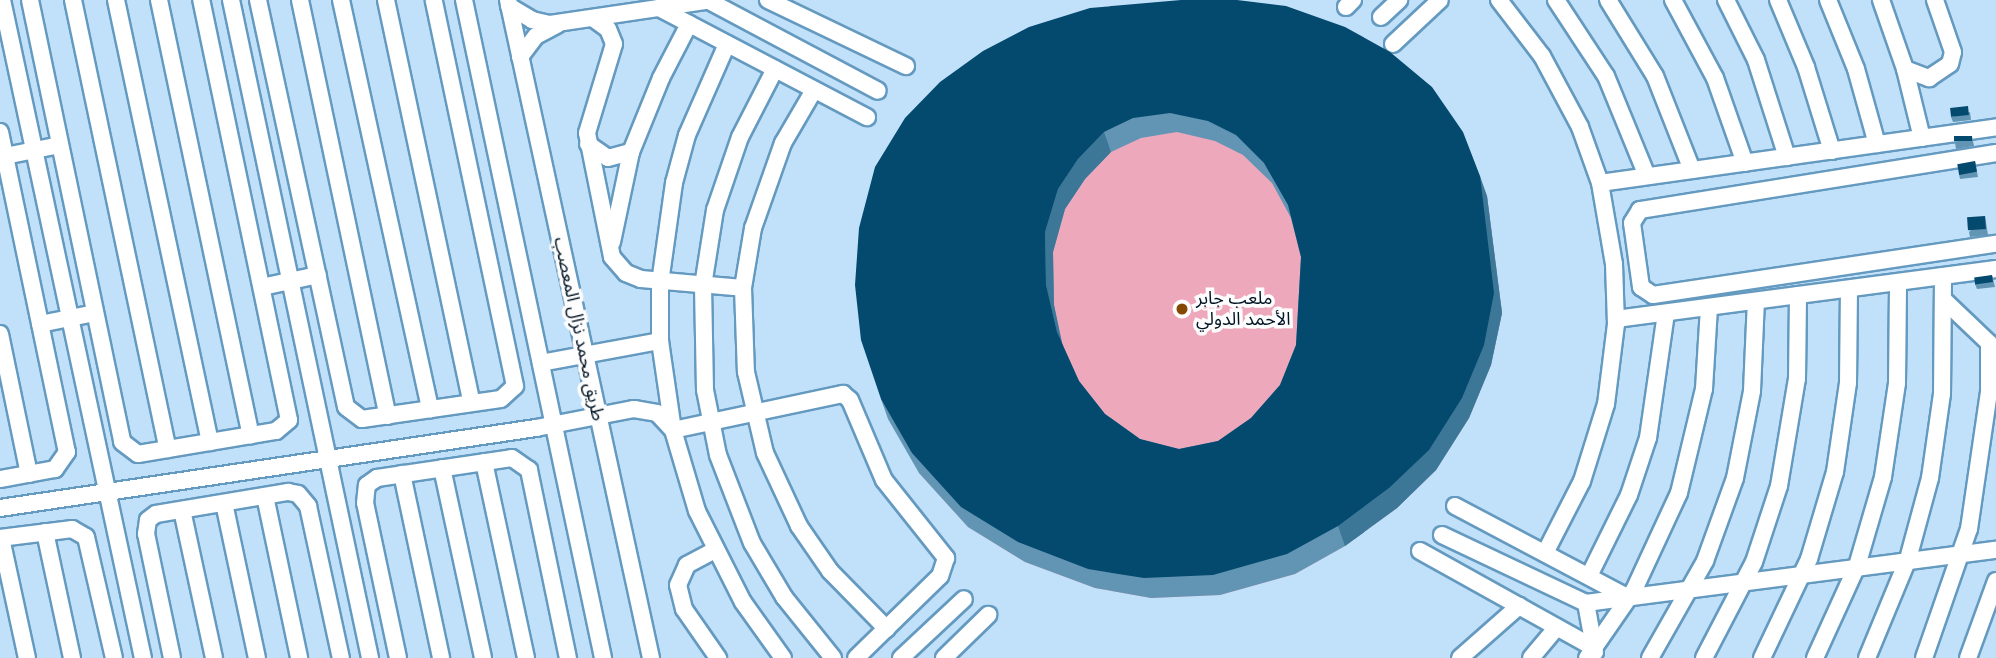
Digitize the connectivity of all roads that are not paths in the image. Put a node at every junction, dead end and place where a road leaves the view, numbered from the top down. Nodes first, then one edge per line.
1 (2, 0) edge
2 (30, 0) edge
3 (74, 0) edge
4 (116, 0) edge
5 (159, 0) edge
6 (201, 0) edge
7 (231, 0) edge
8 (258, 0) edge
9 (300, 0) edge
10 (341, 0) edge
11 (386, 0) edge
12 (434, 0) edge
13 (464, 0) edge
14 (711, 0) edge
15 (768, 0) edge
16 (1399, 0) edge
17 (1440, 0) edge
18 (1499, 0) edge
19 (1556, 0) edge
20 (1608, 0) edge
21 (1673, 0) edge
22 (1726, 0) edge
23 (1778, 0) edge
24 (1828, 0) edge
25 (1881, 0) edge
26 (1935, 0) edge
27 (508, 3) edge
28 (659, 8) junction
29 (1381, 17) dead end
30 (594, 19) junction
31 (559, 24) junction
32 (689, 24) junction
33 (727, 44) junction
34 (1393, 44) dead end
35 (520, 57) junction
36 (906, 66) dead end
37 (775, 69) junction
38 (1905, 69) junction
39 (1941, 74) junction
40 (814, 90) junction
41 (877, 91) dead end
42 (1915, 105) junction
43 (283, 112) junction
44 (255, 117) junction
45 (867, 117) dead end
46 (227, 122) junction
47 (1996, 127) edge
48 (0, 132) edge
49 (1922, 138) junction
50 (588, 144) junction
51 (1877, 144) junction
52 (60, 145) junction
53 (34, 150) junction
54 (1832, 150) junction
55 (631, 152) junction
56 (1996, 153) edge
57 (5, 156) junction
58 (1787, 157) junction
59 (1745, 163) junction
60 (1692, 170) junction
61 (1647, 176) junction
62 (1600, 183) junction
63 (1996, 244) edge
64 (610, 251) junction
65 (1996, 269) edge
66 (318, 275) junction
67 (1943, 276) junction
68 (290, 281) junction
69 (660, 282) junction
70 (1898, 282) junction
71 (703, 286) junction
72 (262, 287) junction
73 (743, 288) junction
74 (1849, 289) junction
75 (1798, 295) junction
76 (1944, 300) junction
77 (1756, 301) junction
78 (1709, 307) junction
79 (95, 313) junction
80 (1667, 313) junction
81 (70, 318) junction
82 (1616, 319) junction
83 (40, 324) junction
84 (1976, 326) junction
85 (0, 334) edge
86 (1944, 338) junction
87 (660, 341) junction
88 (584, 354) junction
89 (541, 363) junction
90 (472, 403) junction
91 (430, 409) junction
92 (754, 414) junction
93 (388, 416) junction
94 (597, 416) junction
95 (711, 423) junction
96 (553, 425) junction
97 (673, 430) junction
98 (251, 435) junction
99 (210, 442) junction
100 (168, 449) junction
101 (327, 459) junction
102 (484, 461) junction
103 (442, 468) junction
104 (29, 474) junction
105 (402, 474) junction
106 (0, 479) edge
107 (107, 492) junction
108 (265, 496) junction
109 (224, 503) junction
110 (1455, 506) dead end
111 (0, 508) edge
112 (182, 510) junction
113 (45, 532) junction
114 (1442, 535) dead end
115 (0, 538) edge
116 (715, 550) junction
117 (1996, 550) edge
118 (1420, 551) dead end
119 (1964, 552) junction
120 (1545, 553) junction
121 (1908, 559) junction
122 (1857, 566) junction
123 (1803, 574) junction
124 (1589, 576) junction
125 (1996, 581) edge
126 (1745, 582) junction
127 (1692, 589) junction
128 (1629, 598) junction
129 (964, 599) dead end
130 (1992, 601) edge
131 (1586, 603) junction
132 (1519, 606) junction
133 (988, 615) dead end
134 (1557, 627) junction
135 (887, 628) junction
136 (1592, 655) edge
137 (27, 658) edge
138 (72, 658) edge
139 (114, 658) edge
140 (143, 658) edge
141 (172, 658) edge
142 (214, 658) edge
143 (257, 658) edge
144 (299, 658) edge
145 (341, 658) edge
146 (370, 658) edge
147 (398, 658) edge
148 (441, 658) edge
149 (483, 658) edge
150 (526, 658) edge
151 (568, 658) edge
152 (603, 658) edge
153 (651, 658) edge
154 (718, 658) edge
155 (783, 658) edge
156 (833, 658) edge
157 (856, 658) edge
158 (901, 658) edge
159 (944, 658) edge
160 (1460, 658) edge
161 (1531, 658) edge
162 (1650, 658) edge
163 (1704, 658) edge
164 (1762, 658) edge
165 (1815, 658) edge
166 (1867, 658) edge
167 (1924, 658) edge
168 (1968, 658) edge

1 - 53 street
2 - 52 street
3 - 100 street
4 - 99 street
5 - 98 street
6 - 46 street
7 - 44 street
8 - 43 street
9 - 93 street
10 - 91 street
11 - 90 street
12 - 90 street
13 - 89 street
14 - 28 street
14 - 41 street
15 - 36 street
16 - 29 street
17 - 34 street
18 - 62 street
19 - 61 street
20 - 60 street
21 - 59 street
22 - 58 street
23 - 54 street
24 - 51 street
25 - 38 street
26 - 39 street
27 - 31 street
27 - 35 street, طريق محمد نزال المعصب
28 - 30 street
28 - 32 street
30 - 31 street
30 - 50 street
31 - 35 street
32 - 33 street
32 - 55 street
33 - 37 street
33 - 69 street
35 - 88 street, طريق محمد نزال المعصب
37 - 40 street
37 - 71 street
38 - 39 street
38 - 42 street
39 - 42 street
40 - 45 street
40 - 73 street
42 - 49 street
43 - 44 street
43 - 66 street
44 - 46 street
44 - 68 street
46 - 72 street
47 - 49 street
48 - 57 street
49 - 51 street
50 - 55 street
50 - 64 street
51 - 54 street
52 - 53 street
52 - 79 street
53 - 57 street
53 - 81 street
54 - 58 street
55 - 64 street
56 - 63 street
57 - 83 street
58 - 59 street
59 - 60 street
60 - 61 street
61 - 62 street
62 - 82 street
64 - 69 street
65 - 67 street
66 - 68 street
66 - 93 street
67 - 70 street
67 - 76 street
68 - 72 street
68 - 101 street
69 - 71 street
69 - 87 street
70 - 74 street
70 - 122 street
71 - 73 street
71 - 95 street
72 - 98 street
73 - 92 street
74 - 75 street
74 - 123 street
75 - 77 street
75 - 126 street
76 - 84 street
76 - 86 street
77 - 78 street
77 - 127 street
78 - 80 street
78 - 128 street
79 - 81 street
79 - 100 street
80 - 82 street
80 - 124 street
81 - 83 street
81 - 107 street
82 - 120 street
83 - 104 street
84 - 86 street
84 - 119 street
85 - 104 street
86 - 121 street
87 - 88 street
87 - 97 street
88 - 89 street
88 - 94 street, طريق محمد نزال المعصب
89 - 96 street
90 - 91 street
91 - 93 street
92 - 95 street
92 - 135 street
92 - 135 street
94 - 96 street
94 - 97 street
94 - 153 street, طريق محمد نزال المعصب
95 - 97 street
95 - 156 street
96 - 101 street
96 - 152 street
97 - 116 street
98 - 99 street
99 - 100 street
101 - 107 street
101 - 146 street
102 - 103 street
102 - 150 street
102 - 151 street
103 - 105 street
103 - 149 street
104 - 106 street
105 - 147 street
105 - 148 street
107 - 111 street
107 - 140 street
108 - 109 street
108 - 144 street
108 - 145 street
109 - 112 street
109 - 143 street
110 - 120 street
112 - 141 street
112 - 142 street
113 - 115 street
113 - 138 street
113 - 139 street
114 - 131 street
115 - 137 street
116 - 154 street
116 - 155 street
117 - 119 street
118 - 132 street
119 - 121 street
119 - 167 street
120 - 124 street
121 - 122 street
121 - 166 street
122 - 123 street
122 - 165 street
123 - 126 street
123 - 164 street
124 - 128 street
125 - 130 street
126 - 127 street
126 - 163 street
127 - 128 street
127 - 162 street
128 - 131 street
128 - 136 street
129 - 158 street
130 - 168 street
131 - 136 street
132 - 134 street
132 - 160 street
133 - 159 street
134 - 136 street
134 - 161 street
135 - 157 street

